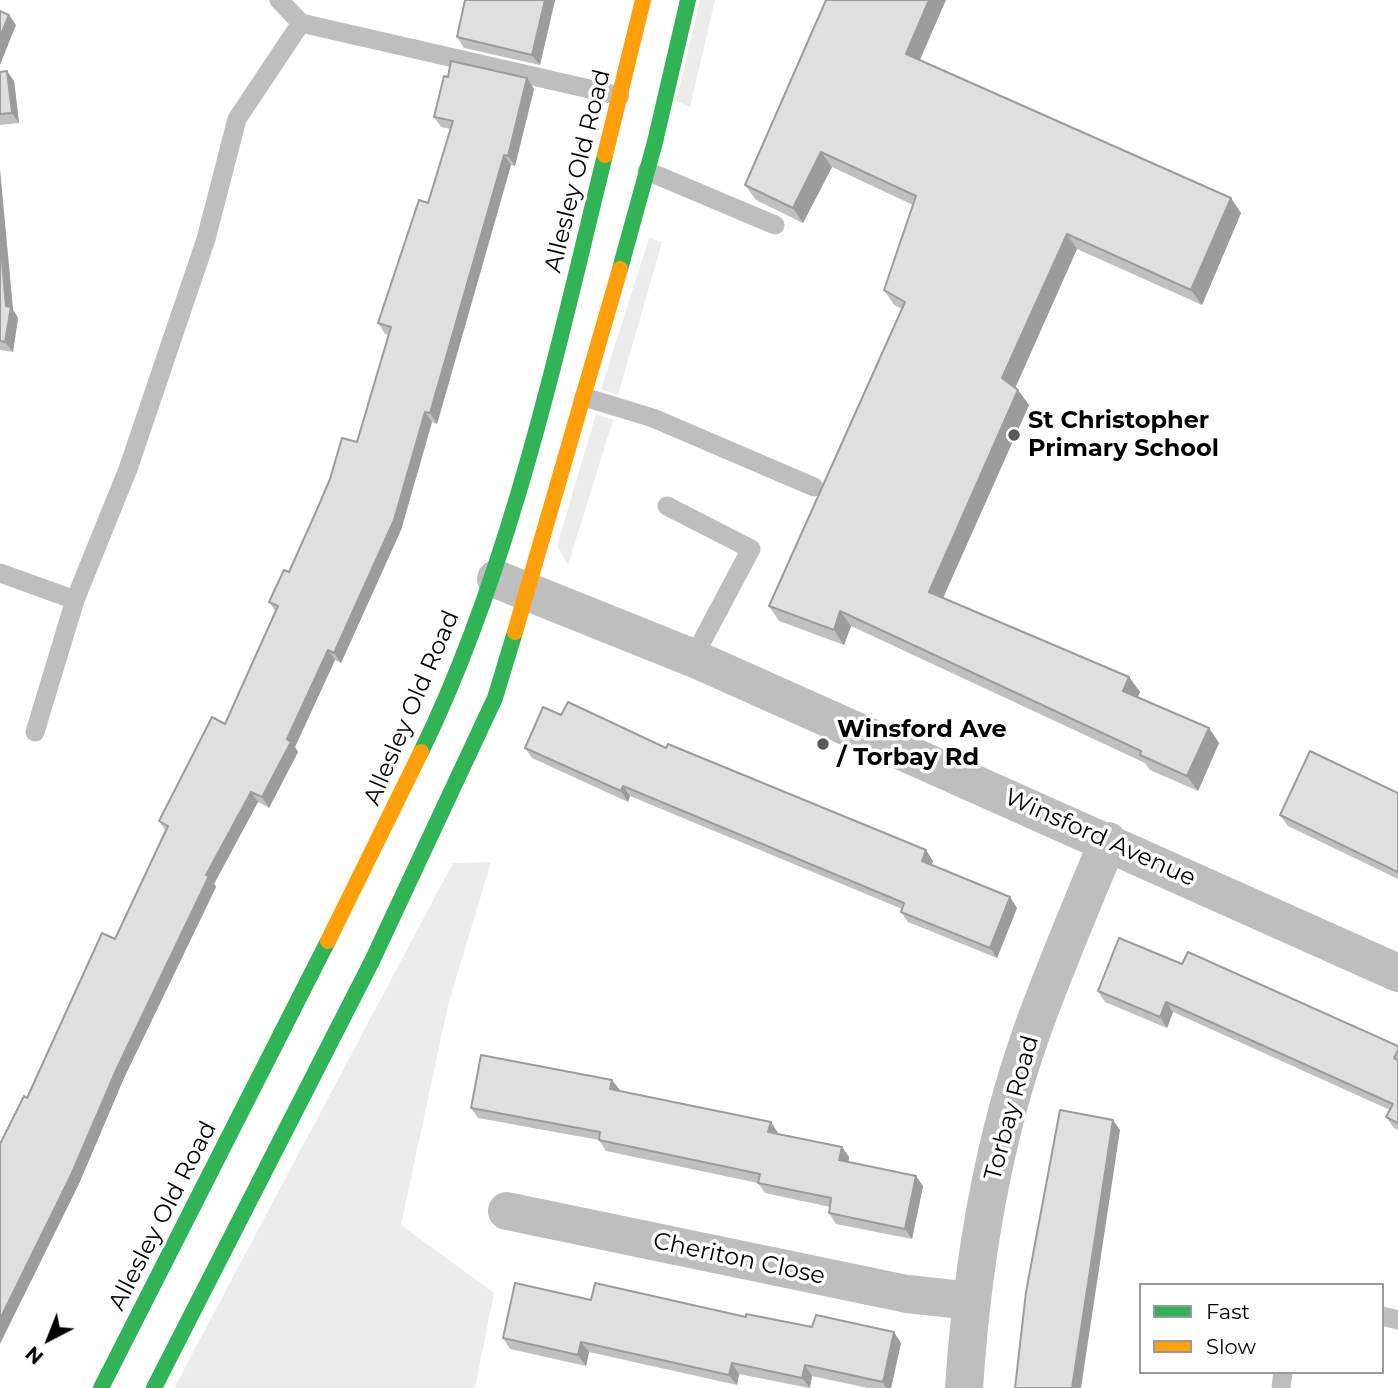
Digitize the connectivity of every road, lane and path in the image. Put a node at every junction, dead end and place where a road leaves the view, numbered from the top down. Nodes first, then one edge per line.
1 (279, 0) edge
2 (643, 0) edge
3 (688, 0) edge
4 (301, 23) junction
5 (620, 96) junction
6 (647, 171) junction
7 (775, 225) edge
8 (584, 397) junction
9 (814, 487) dead end
10 (667, 506) dead end
11 (0, 572) edge
12 (491, 577) junction
13 (528, 594) junction
14 (75, 600) junction
15 (693, 658) junction
16 (34, 732) dead end
17 (1108, 841) junction
18 (1398, 974) edge
19 (507, 1211) dead end
20 (972, 1301) junction
21 (101, 1388) edge
22 (154, 1388) edge
23 (964, 1388) edge

1 - 4 lane
2 - 5 main road, Allesley Old Road
3 - 6 main road
4 - 5 lane
4 - 14 lane
5 - 12 main road, Allesley Old Road
6 - 7 lane
6 - 8 main road
8 - 9 lane
8 - 13 main road
10 - 15 lane
11 - 14 lane
12 - 13 street, Winsford Avenue
12 - 21 main road, Allesley Old Road
13 - 15 street, Winsford Avenue
13 - 22 main road
14 - 16 lane
15 - 17 street, Winsford Avenue
17 - 18 street, Winsford Avenue
17 - 20 street, Torbay Road
19 - 20 street, Cheriton Close
20 - 23 street, Torbay Road

